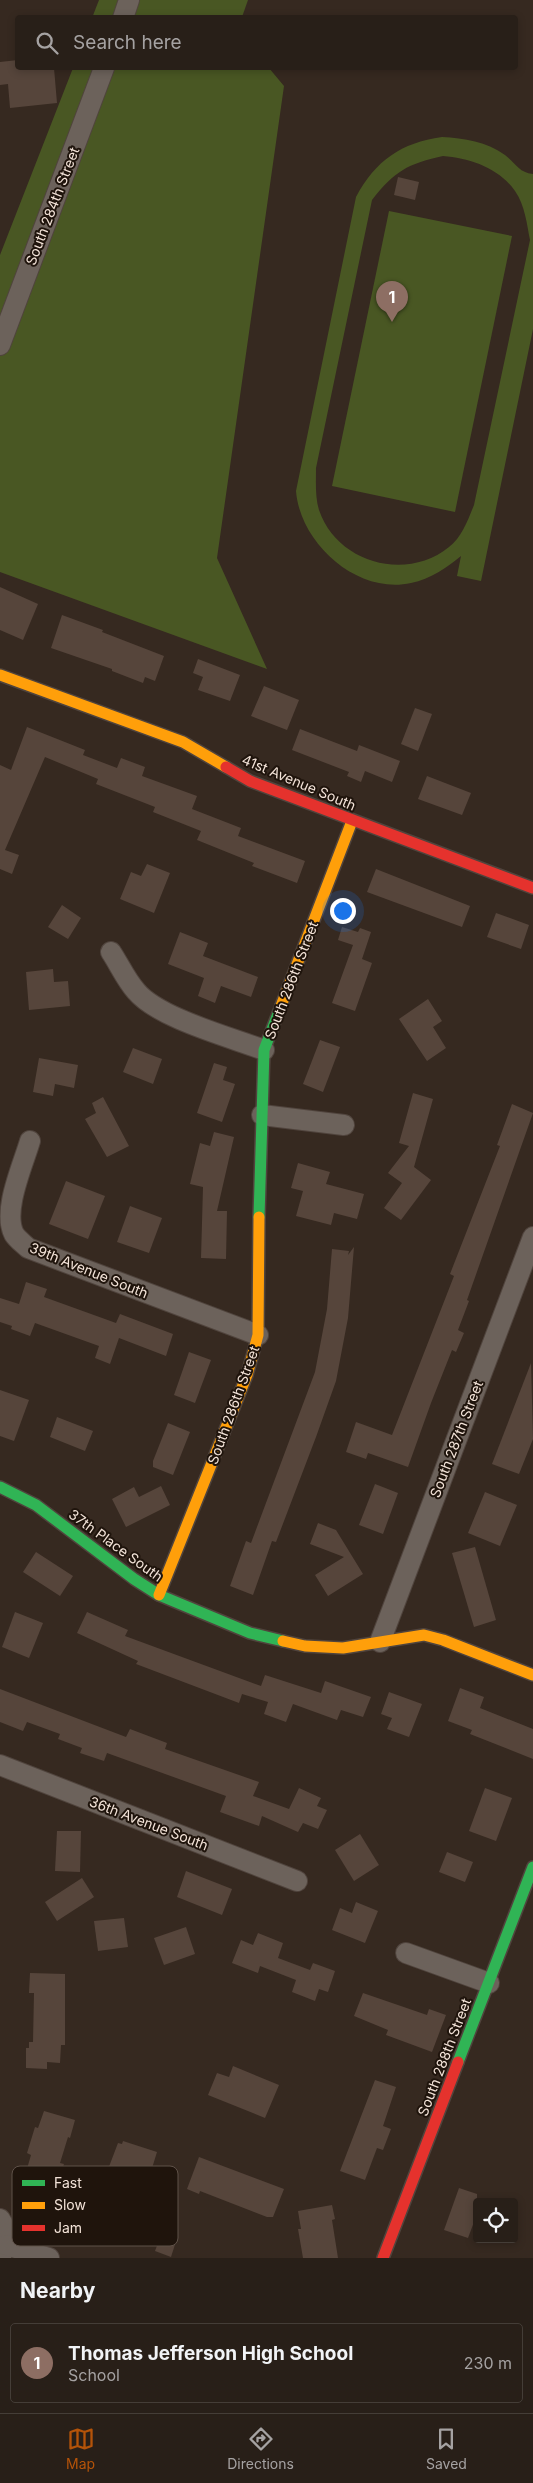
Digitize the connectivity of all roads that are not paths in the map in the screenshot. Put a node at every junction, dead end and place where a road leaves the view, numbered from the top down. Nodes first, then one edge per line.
1 (129, 0) edge
2 (124, 15) edge
3 (103, 70) edge
4 (0, 345) edge
5 (0, 675) edge
6 (352, 821) junction
7 (533, 888) edge
8 (111, 952) dead end
9 (264, 1050) junction
10 (262, 1115) junction
11 (344, 1125) dead end
12 (30, 1141) dead end
13 (533, 1237) edge
14 (258, 1335) junction
15 (1, 1490) edge
16 (159, 1595) junction
17 (380, 1642) junction
18 (533, 1674) edge
19 (0, 1765) edge
20 (533, 1867) edge
21 (297, 1881) dead end
22 (406, 1953) dead end
23 (489, 1983) junction
24 (0, 2219) edge
25 (3, 2251) edge
26 (49, 2258) edge
27 (383, 2258) edge

1 - 2 street
3 - 4 street, South 284th Street
5 - 6 street, 41st Avenue South
6 - 7 street, 41st Avenue South
6 - 9 street, South 286th Street
8 - 9 street
9 - 10 street, South 286th Street
10 - 11 street
10 - 14 street, South 286th Street
12 - 14 street, 39th Avenue South
13 - 17 street, South 287th Street
14 - 16 street, South 286th Street
15 - 16 street, 37th Place South
16 - 17 street, 37th Place South
17 - 18 street, 37th Place South
19 - 21 street, 36th Avenue South
20 - 23 street, South 288th Street
22 - 23 street
23 - 27 street, South 288th Street
24 - 25 street
25 - 26 street

